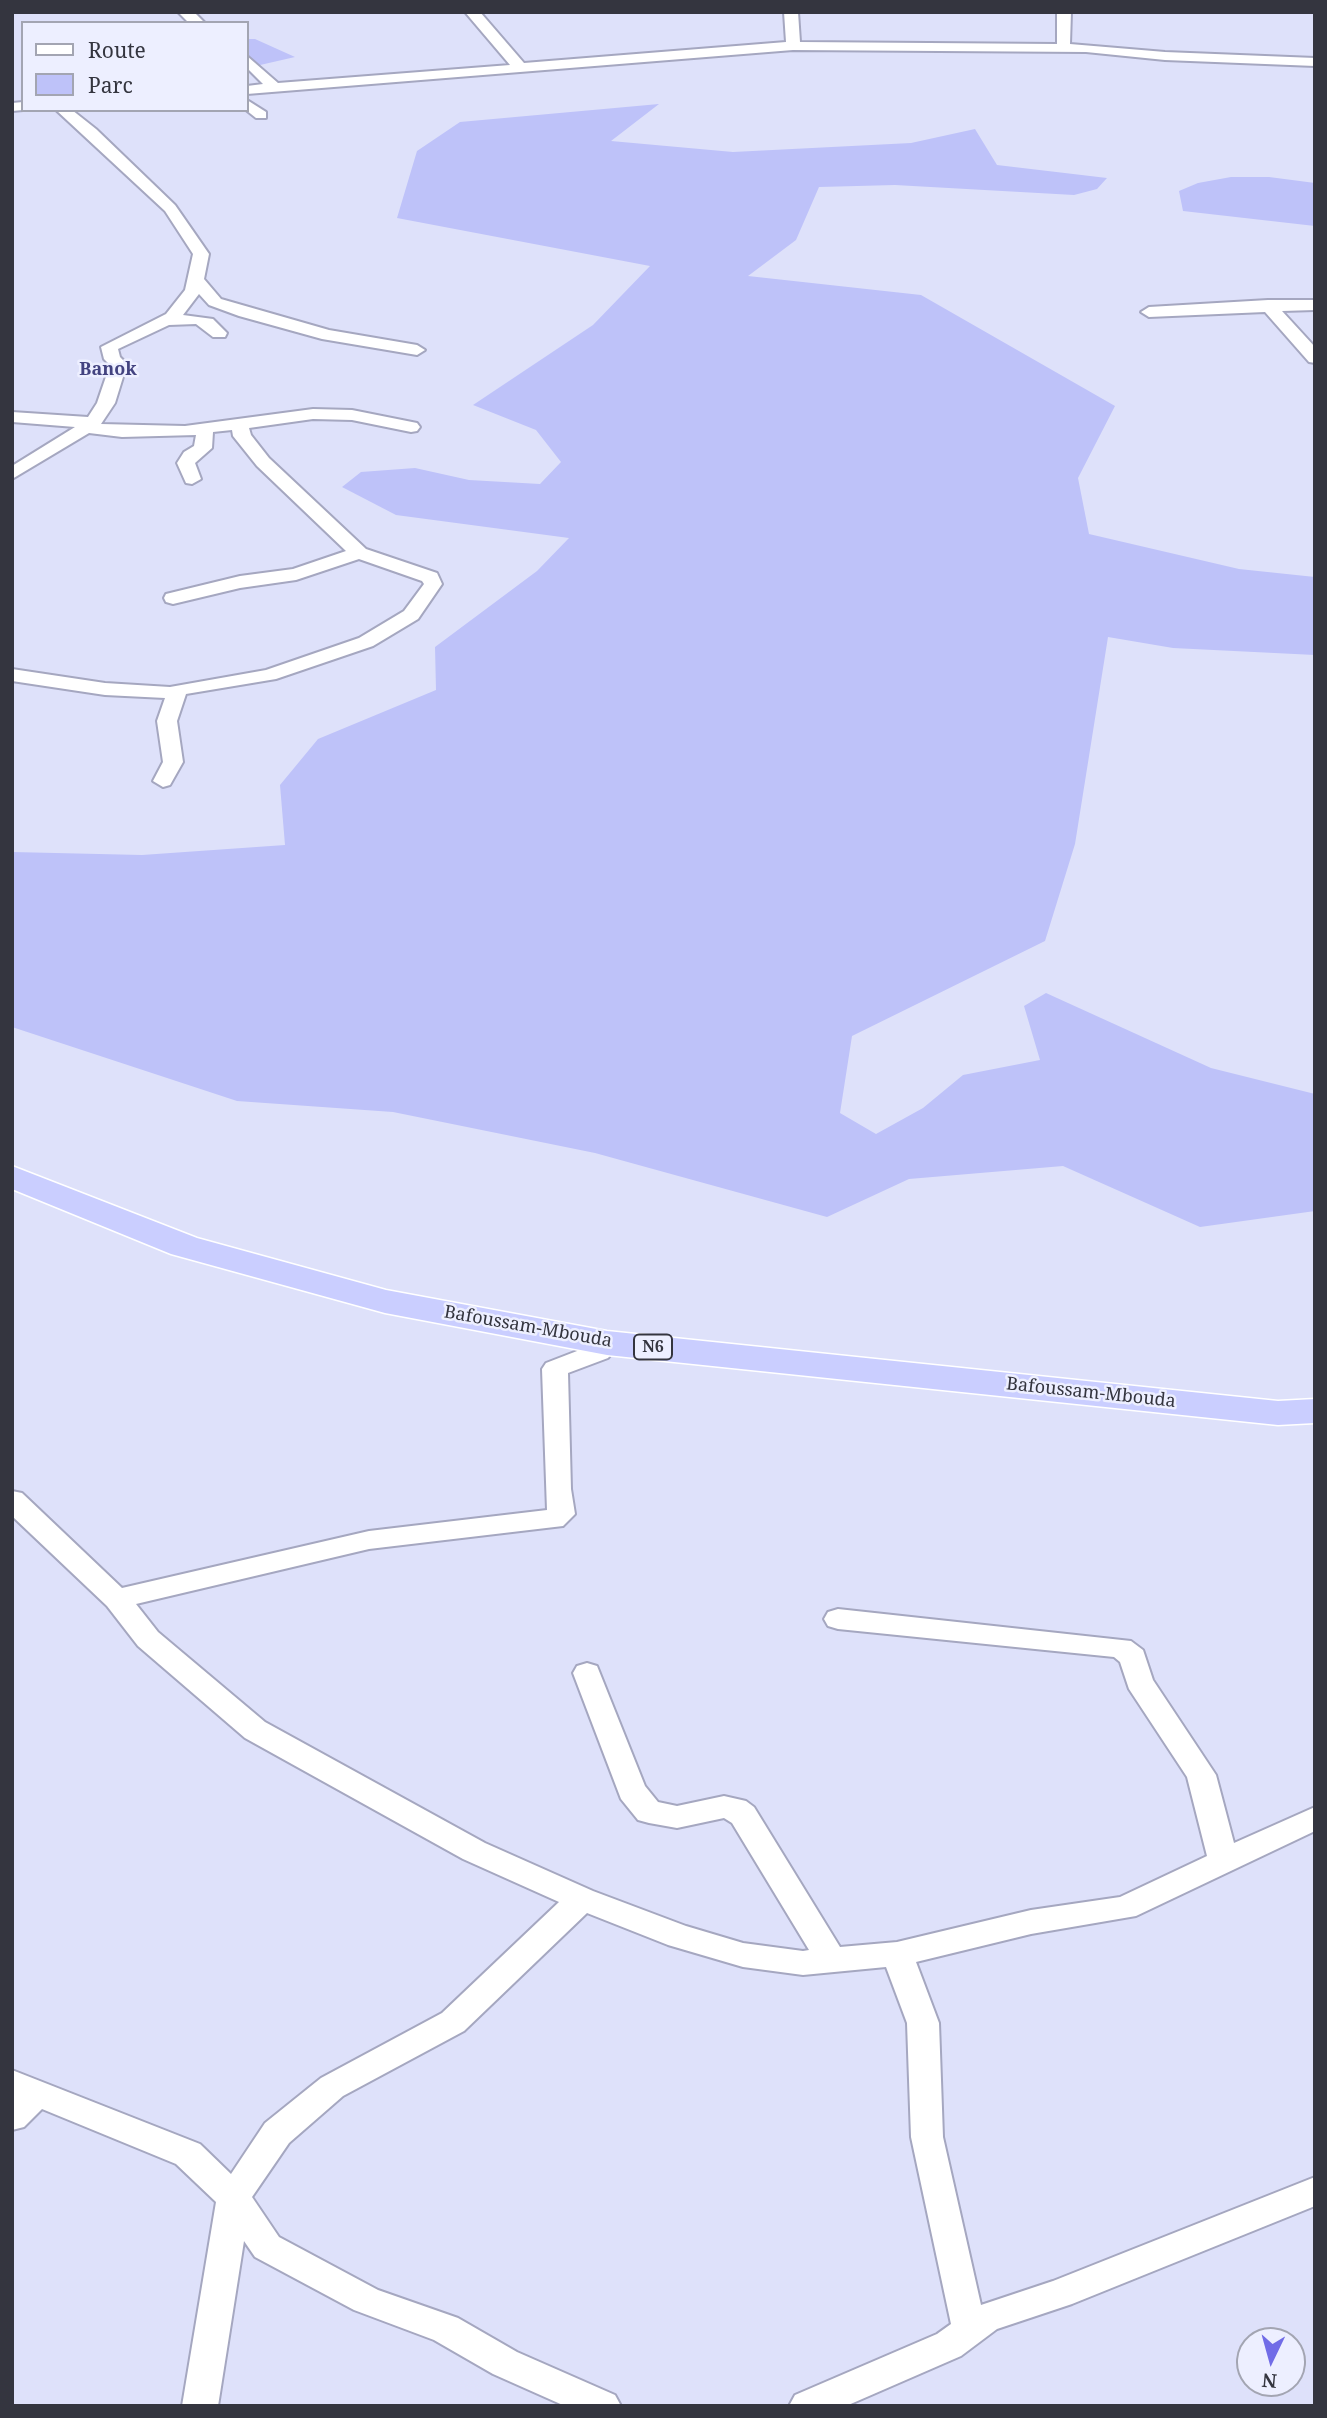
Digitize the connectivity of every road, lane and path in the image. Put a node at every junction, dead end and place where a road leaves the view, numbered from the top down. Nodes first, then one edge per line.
1 (472, 12) edge
2 (791, 12) edge
3 (1064, 12) edge
4 (793, 47) junction
5 (1061, 48) junction
6 (248, 61) edge
7 (1315, 62) edge
8 (520, 68) junction
9 (275, 88) junction
10 (248, 90) edge
11 (248, 105) edge
12 (66, 112) edge
13 (261, 115) dead end
14 (197, 281) junction
15 (1268, 305) junction
16 (1315, 306) edge
17 (1149, 312) dead end
18 (169, 320) junction
19 (219, 333) dead end
20 (417, 350) dead end
21 (1315, 358) edge
22 (12, 417) edge
23 (240, 424) junction
24 (90, 425) junction
25 (411, 427) dead end
26 (205, 429) junction
27 (12, 474) edge
28 (192, 479) dead end
29 (359, 553) junction
30 (173, 598) dead end
31 (12, 675) edge
32 (175, 693) junction
33 (163, 781) dead end
34 (12, 1176) edge
35 (607, 1343) junction
36 (1315, 1411) edge
37 (17, 1509) edge
38 (117, 1600) junction
39 (838, 1619) dead end
40 (587, 1673) dead end
41 (1315, 1818) edge
42 (1223, 1859) junction
43 (582, 1899) junction
44 (897, 1954) junction
45 (831, 1960) junction
46 (20, 2098) edge
47 (1315, 2191) edge
48 (233, 2197) junction
49 (969, 2329) junction
50 (200, 2406) edge
51 (603, 2406) edge
52 (807, 2406) edge

1 - 8 street
2 - 4 street
3 - 5 street
4 - 5 street
4 - 8 street
5 - 7 street
6 - 9 street
8 - 9 street
9 - 10 street
11 - 13 street
12 - 14 street
14 - 18 street
14 - 20 street
15 - 16 street
15 - 17 street
15 - 21 street
18 - 19 street
18 - 24 street
22 - 24 street
23 - 25 street
23 - 26 street
23 - 29 street
24 - 26 street
24 - 27 street
26 - 28 street
29 - 30 street
29 - 32 street
31 - 32 street
32 - 33 street
34 - 35 highway, Bafoussam-Mbouda / N6
35 - 36 highway, Bafoussam-Mbouda / N6
35 - 38 street
37 - 38 street
38 - 43 street
39 - 42 street
40 - 45 street
41 - 42 street
42 - 44 street
43 - 45 street
43 - 48 street
44 - 45 street
44 - 49 street
46 - 48 street
47 - 49 street
48 - 50 street
48 - 51 street
49 - 52 street

